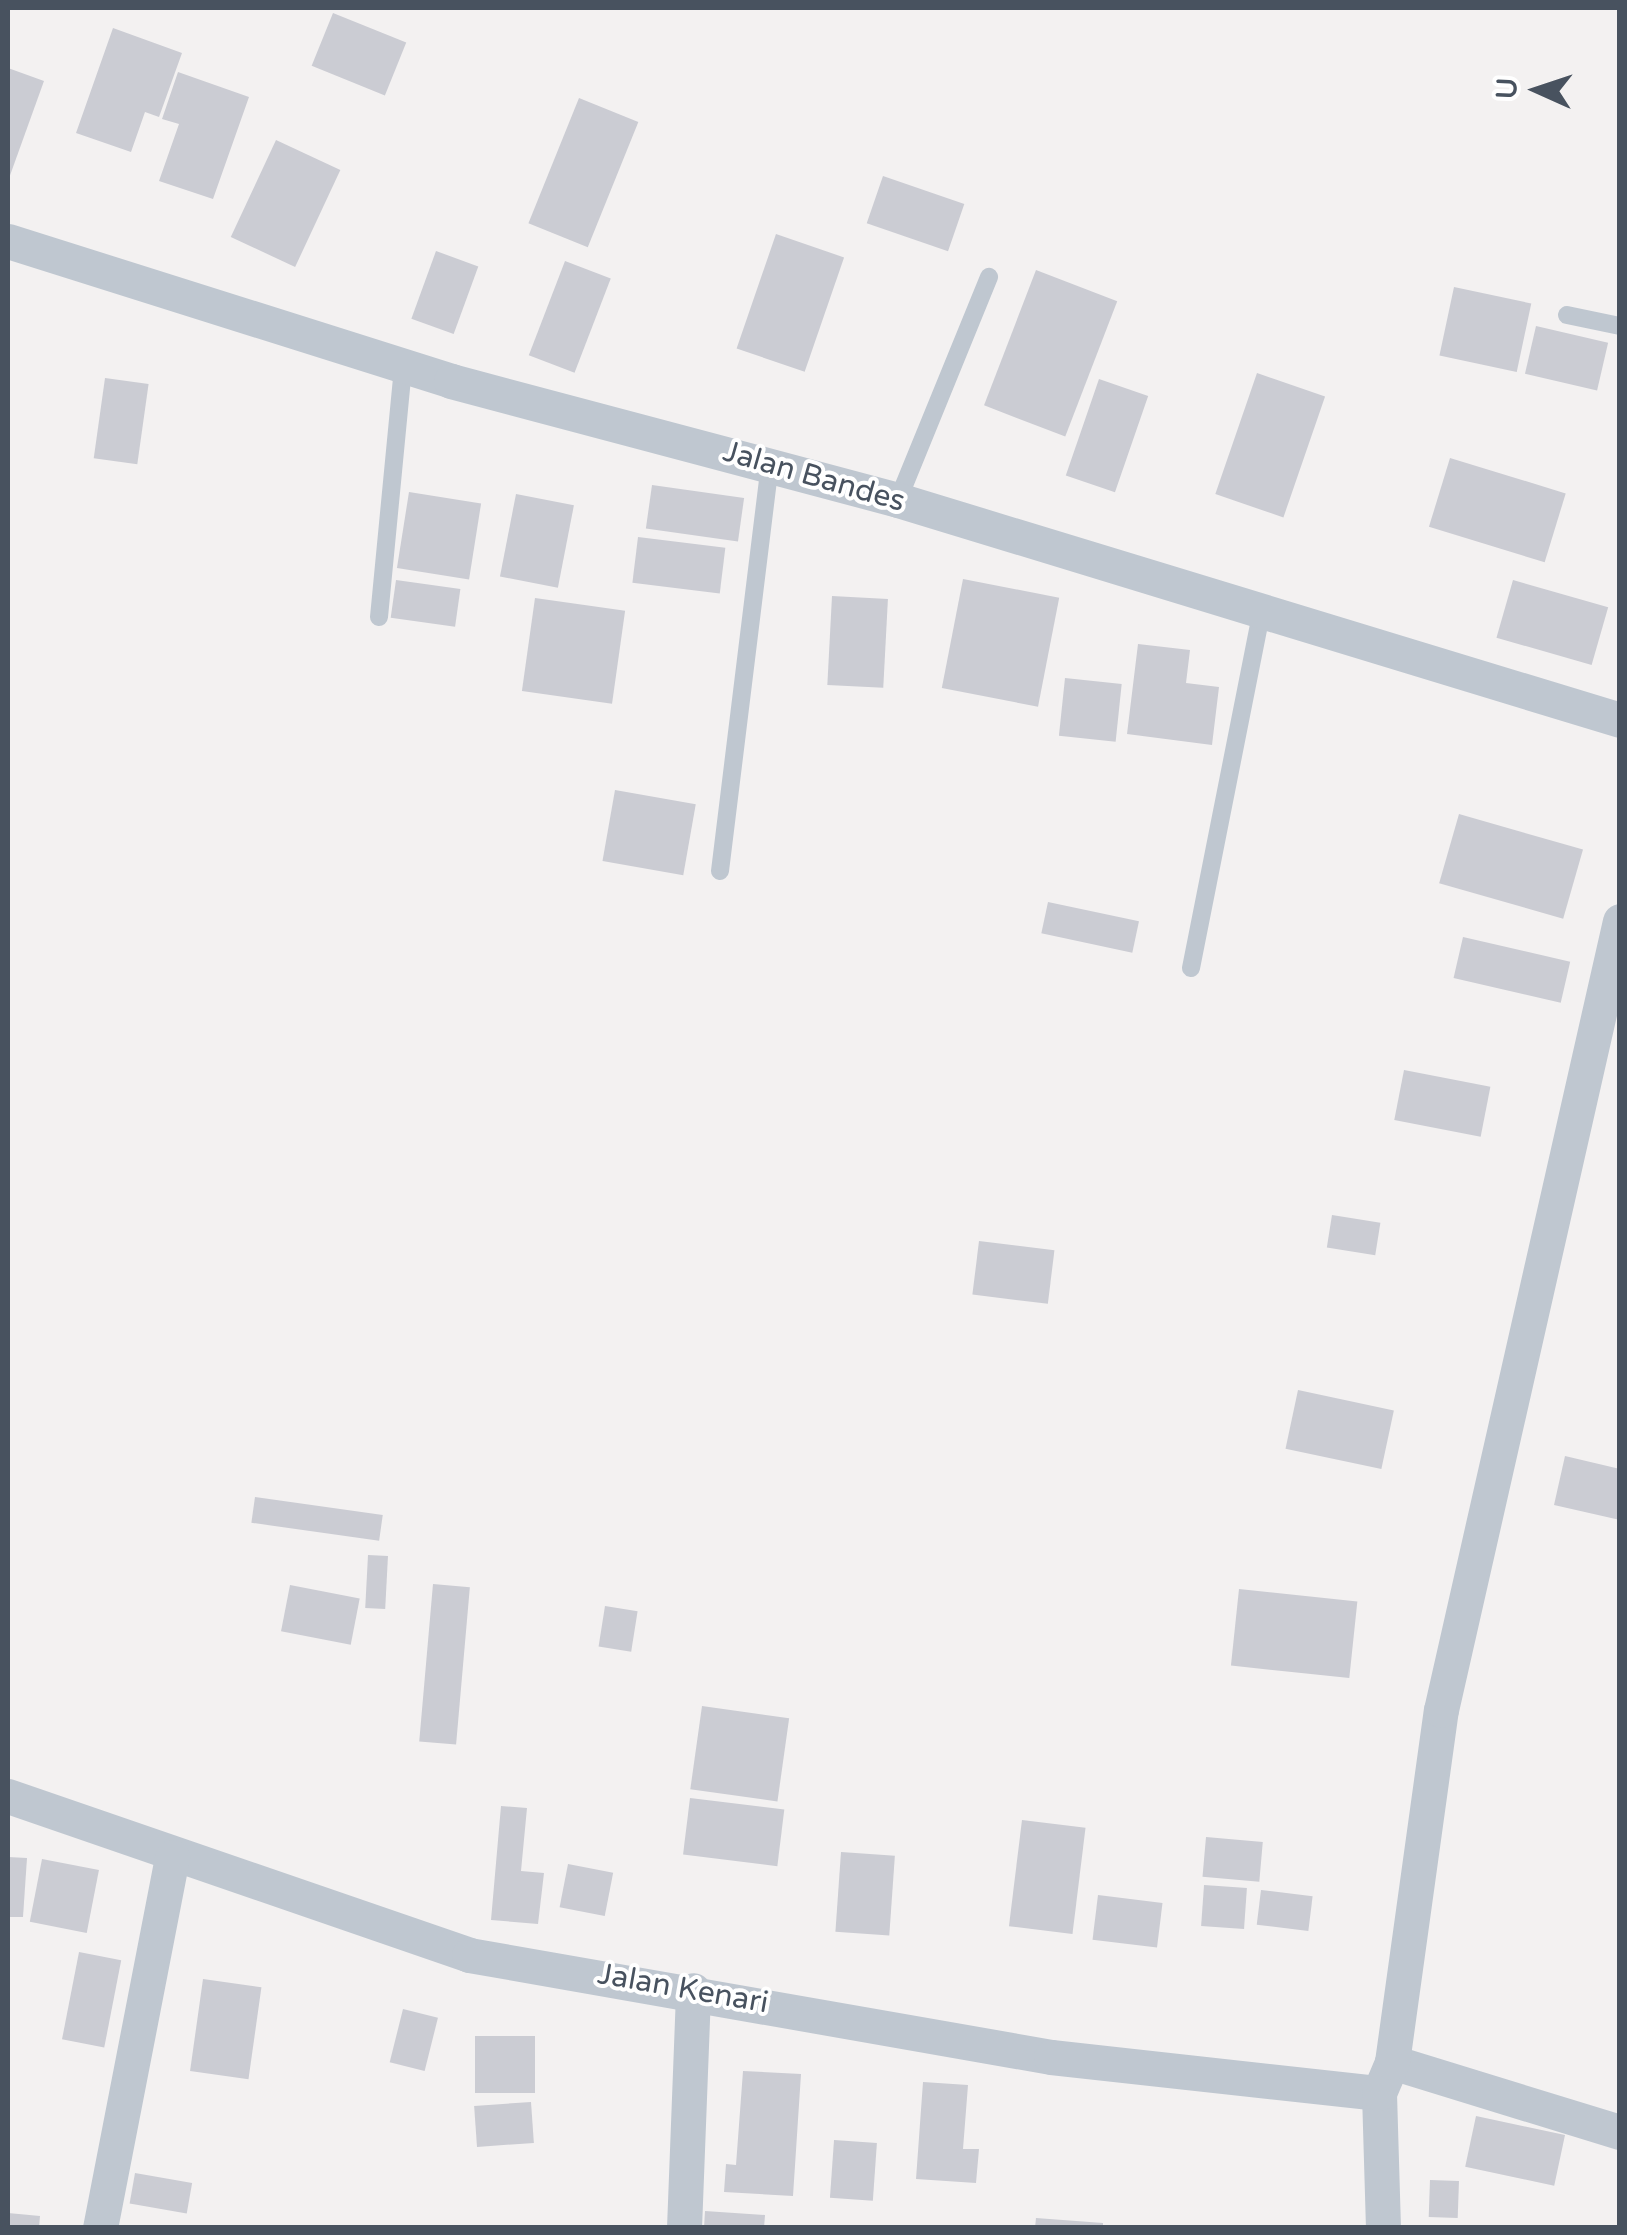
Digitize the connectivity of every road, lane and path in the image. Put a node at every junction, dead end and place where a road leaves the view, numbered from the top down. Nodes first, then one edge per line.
1 (8, 241) edge
2 (989, 277) dead end
3 (1567, 314) dead end
4 (1620, 326) edge
5 (403, 366) junction
6 (770, 464) junction
7 (898, 500) junction
8 (1262, 611) junction
9 (379, 616) dead end
10 (1620, 720) edge
11 (720, 871) dead end
12 (1620, 921) edge
13 (1191, 968) dead end
14 (8, 1796) edge
15 (172, 1857) junction
16 (693, 1990) junction
17 (1386, 2078) junction
18 (1620, 2132) edge
19 (100, 2228) edge
20 (684, 2228) edge
21 (1383, 2228) edge

1 - 5 street, Jalan Bandes
2 - 7 lane
3 - 4 lane
5 - 6 street, Jalan Bandes
5 - 9 lane
6 - 7 street, Jalan Bandes
6 - 11 lane
7 - 8 street, Jalan Bandes
8 - 10 street, Jalan Bandes
8 - 13 lane
12 - 17 street
14 - 15 street, Jalan Kenari
15 - 16 street, Jalan Kenari
15 - 19 street
16 - 17 street, Jalan Kenari
16 - 20 street
17 - 18 street, Jalan Kenari
17 - 21 street

